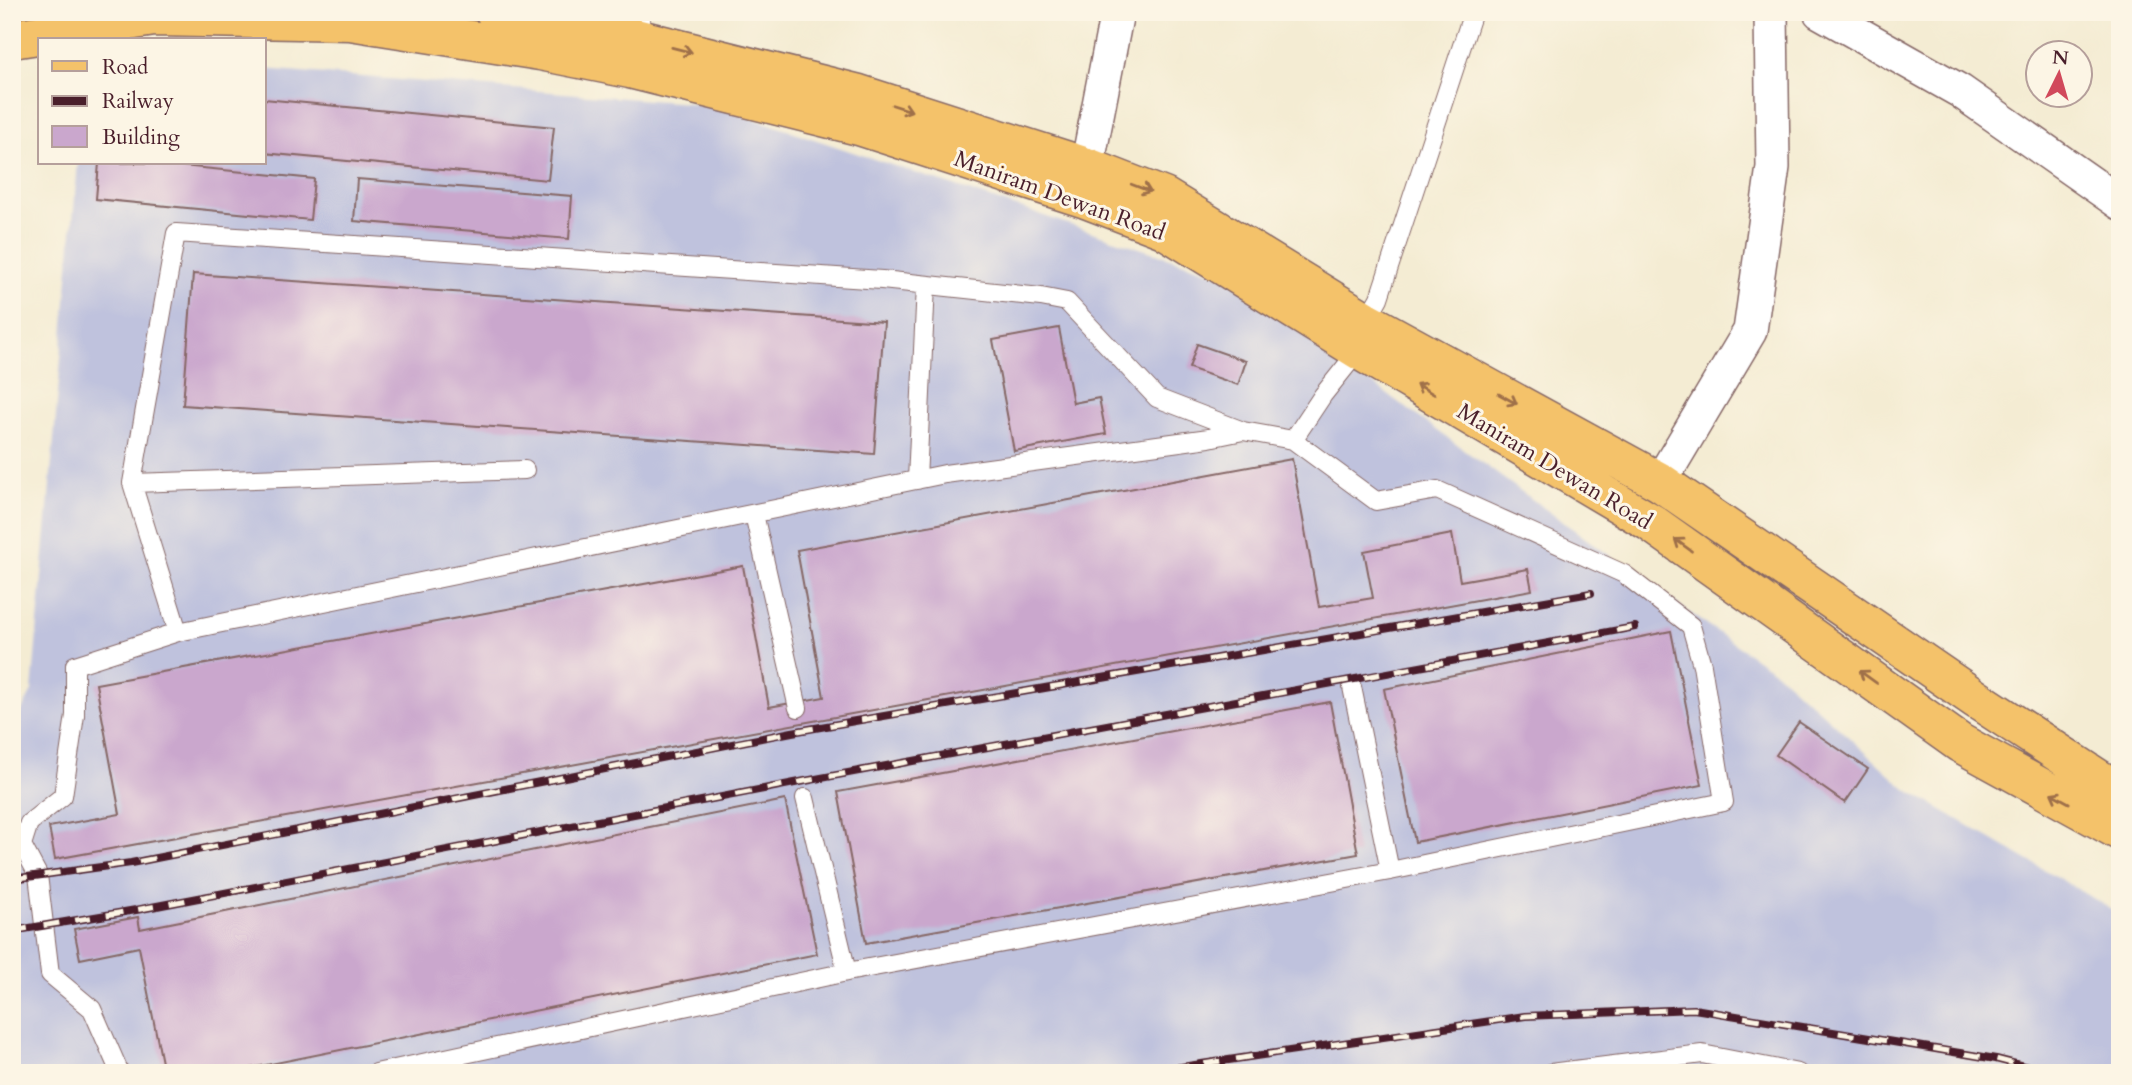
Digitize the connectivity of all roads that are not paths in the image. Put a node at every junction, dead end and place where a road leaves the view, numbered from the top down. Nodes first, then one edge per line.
1 (495, 12) edge
2 (1117, 12) edge
3 (1473, 12) edge
4 (1771, 12) edge
5 (1820, 12) edge
6 (154, 15) edge
7 (12, 39) edge
8 (632, 39) edge
9 (1087, 167) junction
10 (2120, 203) edge
11 (926, 285) junction
12 (1363, 336) junction
13 (1243, 431) junction
14 (1293, 440) junction
15 (525, 471) dead end
16 (917, 480) junction
17 (1660, 481) junction
18 (132, 483) junction
19 (754, 514) junction
20 (178, 632) junction
21 (1352, 687) dead end
22 (798, 708) dead end
23 (2120, 793) edge
24 (805, 798) dead end
25 (2120, 831) edge
26 (17, 848) edge
27 (1390, 871) junction
28 (847, 972) junction
29 (120, 1073) edge
30 (376, 1073) edge
31 (1550, 1073) edge
32 (1798, 1073) edge

1 - 8 main road, Maniram Dewan Road
2 - 9 street
3 - 12 lane
4 - 17 street
5 - 10 street
6 - 7 main road, Maniram Dewan Road
6 - 8 main road, Maniram Dewan Road
8 -> 9 main road, Maniram Dewan Road
8 - 12 main road, Maniram Dewan Road
9 -> 12 main road, Maniram Dewan Road
11 - 13 lane
11 - 16 lane
11 - 18 lane
12 - 14 lane
12 -> 17 main road, Maniram Dewan Road
25 -> 12 main road, Maniram Dewan Road
13 - 14 lane
13 - 16 lane
14 - 27 lane
15 - 18 lane
16 - 19 lane
17 - 23 main road, Maniram Dewan Road
18 - 20 lane
19 - 20 lane
19 - 22 lane
20 - 26 lane
21 - 27 lane
24 - 28 lane
26 - 29 lane
27 - 28 lane
28 - 30 lane
31 - 32 lane

